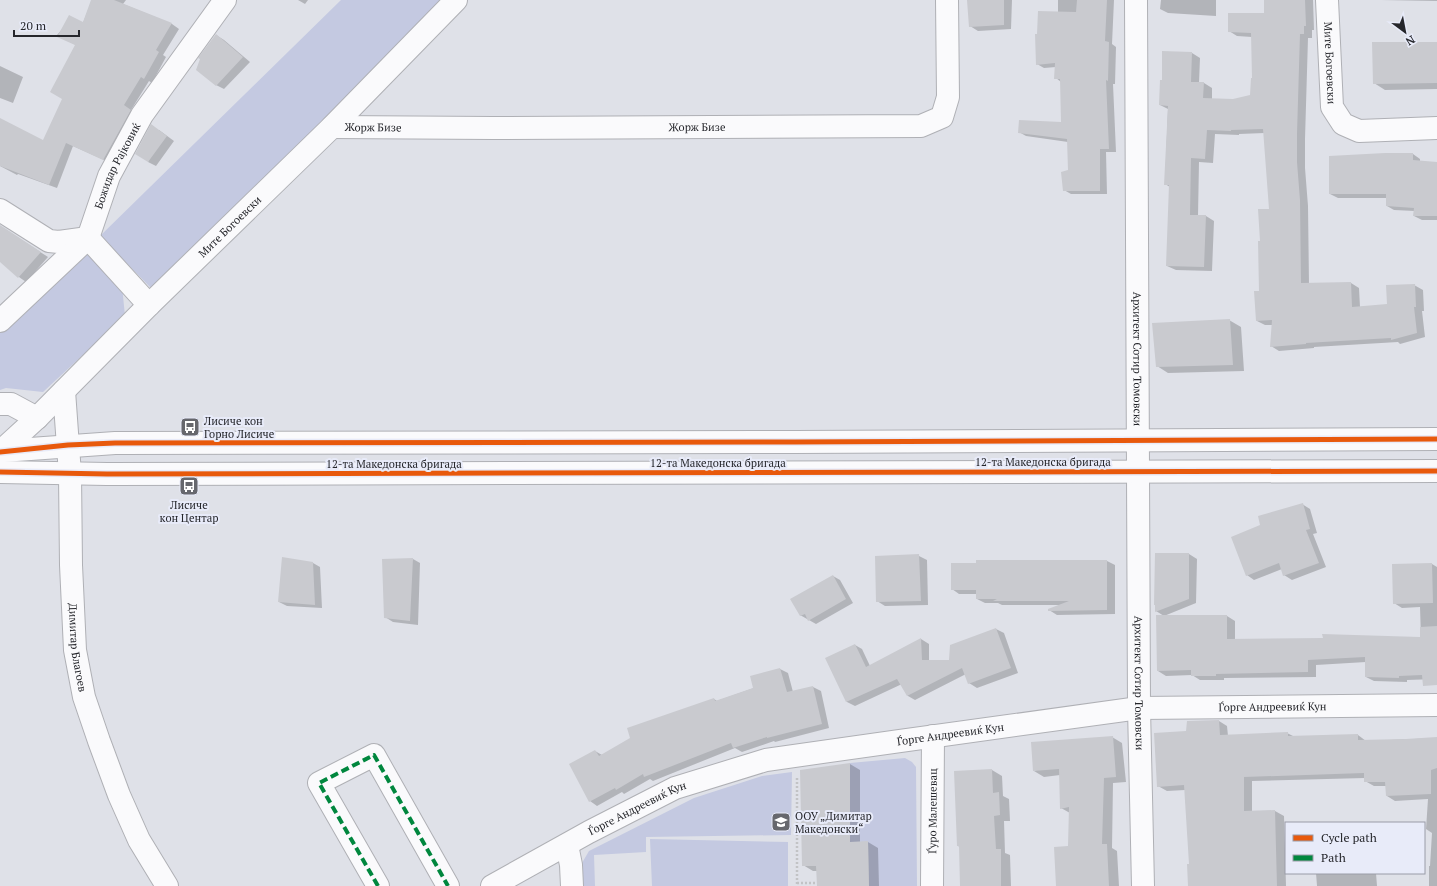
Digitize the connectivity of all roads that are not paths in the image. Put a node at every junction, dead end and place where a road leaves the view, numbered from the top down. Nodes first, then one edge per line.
1 (225, 0) edge
2 (456, 0) edge
3 (947, 0) edge
4 (1136, 0) edge
5 (1327, 0) edge
6 (332, 127) junction
7 (1437, 128) edge
8 (0, 210) edge
9 (88, 238) junction
10 (149, 305) junction
11 (0, 321) edge
12 (64, 391) junction
13 (0, 404) edge
14 (65, 414) junction
15 (37, 418) junction
16 (1437, 439) edge
17 (1138, 440) junction
18 (106, 443) junction
19 (68, 445) junction
20 (1, 458) edge
21 (1437, 471) edge
22 (1138, 472) junction
23 (70, 474) junction
24 (1437, 705) edge
25 (1139, 708) junction
26 (932, 736) junction
27 (567, 845) junction
28 (167, 886) edge
29 (378, 886) edge
30 (448, 886) edge
31 (492, 886) edge
32 (572, 886) edge
33 (932, 886) edge
34 (1143, 886) edge

1 - 9 street, Божидар Рајковиќ
2 - 6 street, Мите Богоевски
3 - 6 street, Жорж Бизе
4 - 17 street, Архитект Сотир Томовски
5 - 7 street, Мите Богоевски
6 - 10 street, Мите Богоевски
8 - 9 street
9 - 10 street
9 - 11 street, Божидар Рајковиќ
10 - 12 street, Мите Богоевски
12 - 14 street, Димитар Благоев
12 - 15 street, Мите Богоевски
13 - 15 street
14 - 18 street
14 - 19 street, Димитар Благоев
15 - 20 street, Мите Богоевски
16 - 17 street, 12-та Македонска бригада
17 - 18 street, 12-та Македонска бригада
17 - 22 street, Архитект Сотир Томовски
18 - 19 street, 12-та Македонска бригада
19 - 20 street, 12-та Македонска бригада
19 - 23 street, Димитар Благоев
20 - 23 street, 12-та Македонска бригада
21 - 22 street, 12-та Македонска бригада
22 - 23 street, 12-та Македонска бригада
22 - 25 street, Архитект Сотир Томовски
23 - 28 street, Димитар Благоев
24 - 25 street, Ѓорге Андреевиќ Кун
25 - 26 street, Ѓорге Андреевиќ Кун
25 - 34 street, Архитект Сотир Томовски
26 - 27 street, Ѓорге Андреевиќ Кун
26 - 33 street, Ѓуро Малешевац
27 - 31 street, Ѓорге Андреевиќ Кун
27 - 32 street
29 - 30 street

